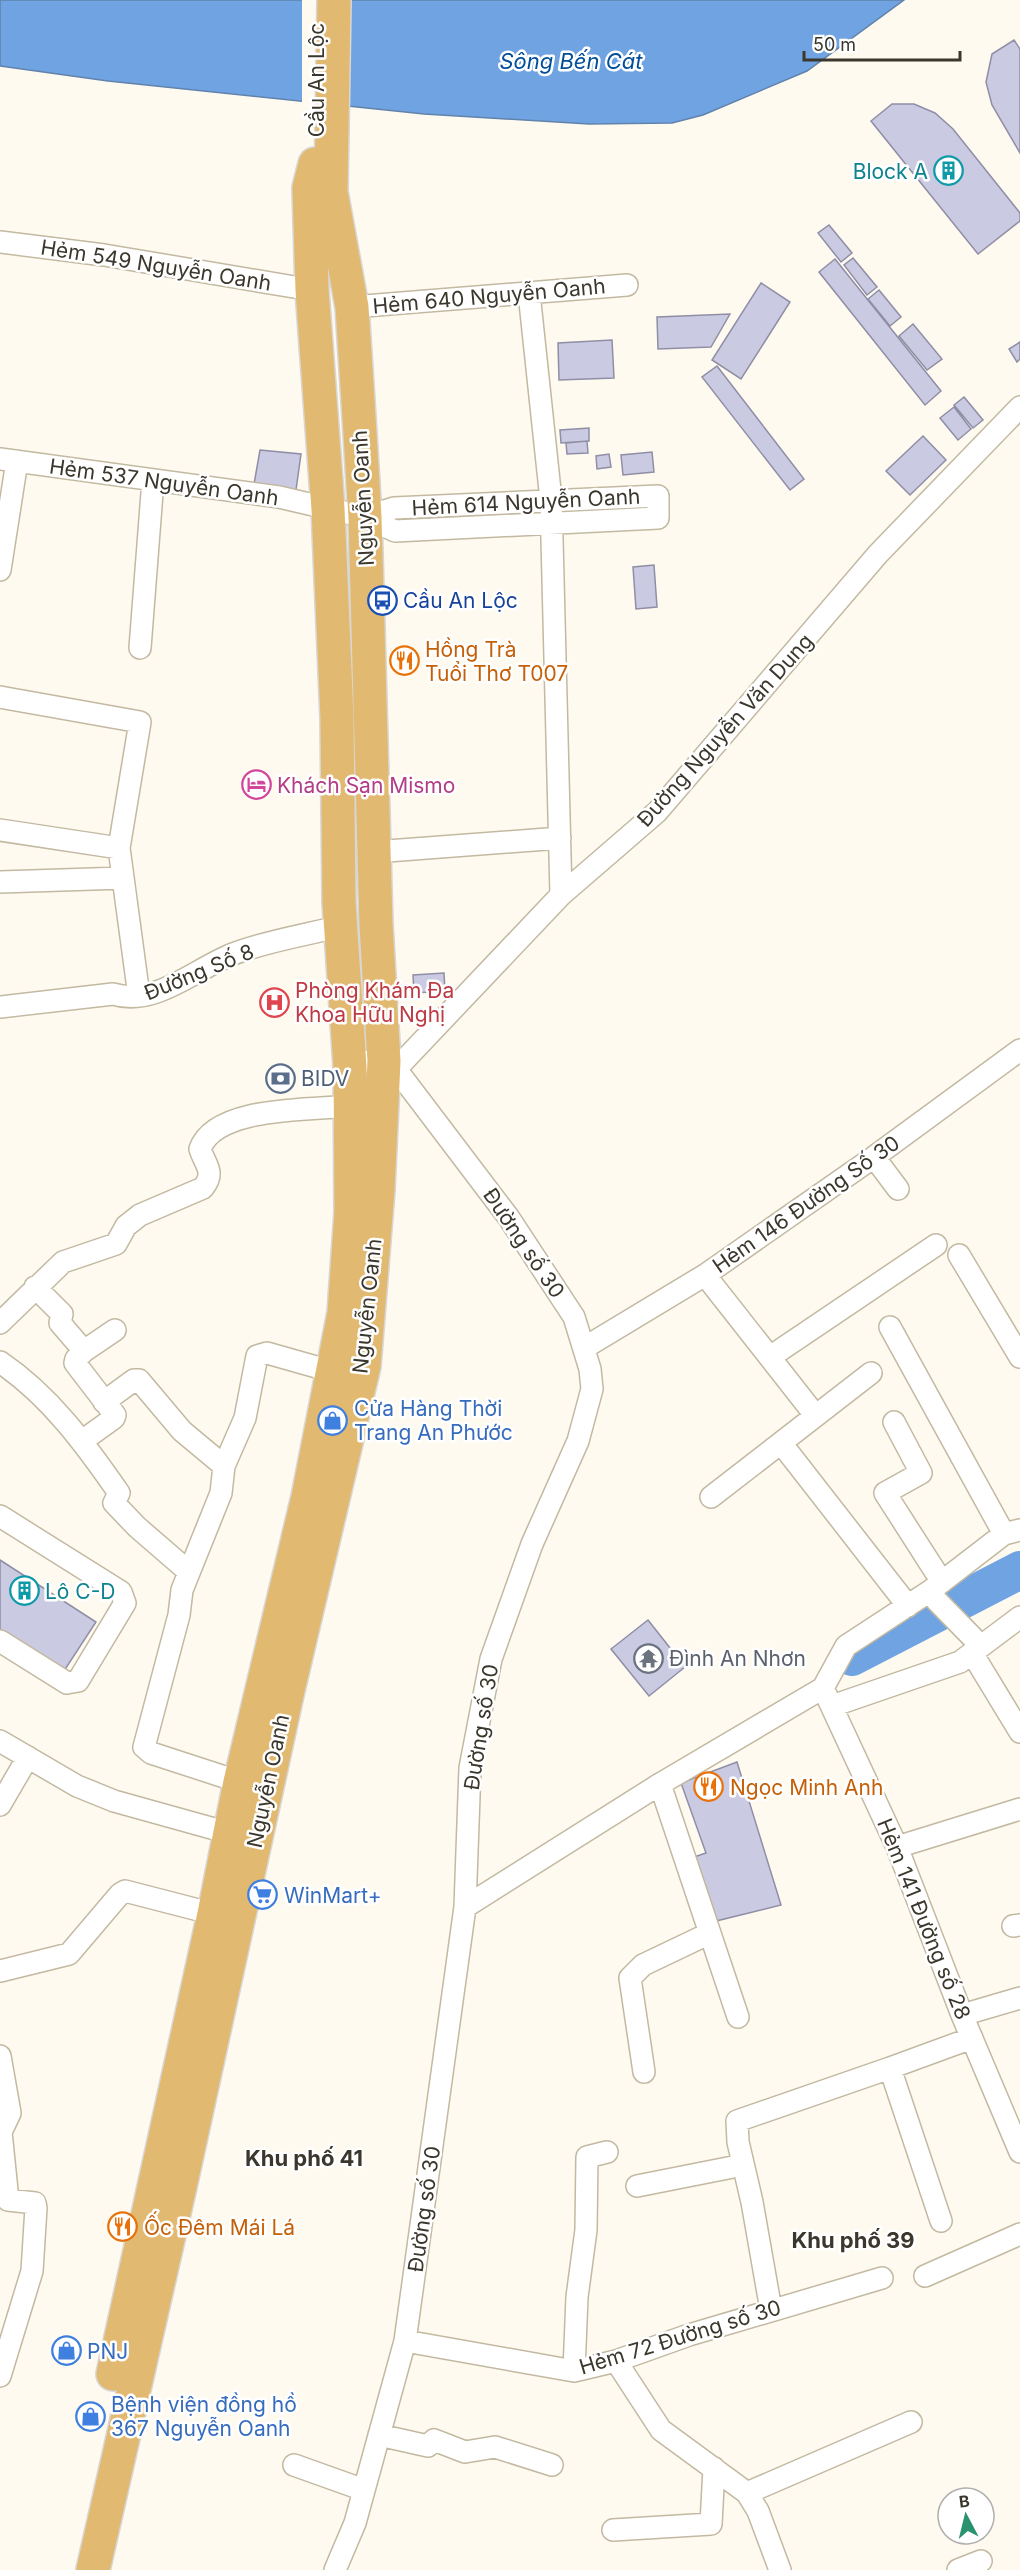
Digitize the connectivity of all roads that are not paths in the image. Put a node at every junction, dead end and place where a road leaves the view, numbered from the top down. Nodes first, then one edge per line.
1 (316, 0) edge
2 (334, 0) edge
3 (323, 160) junction
4 (0, 242) edge
5 (627, 285) dead end
6 (312, 290) junction
7 (529, 293) junction
8 (352, 307) junction
9 (1020, 407) edge
10 (9, 460) edge
11 (153, 480) junction
12 (551, 500) junction
13 (328, 509) junction
14 (365, 517) junction
15 (552, 523) junction
16 (0, 570) edge
17 (140, 648) dead end
18 (0, 697) edge
19 (0, 830) edge
20 (560, 838) junction
21 (119, 848) junction
22 (374, 852) junction
23 (123, 878) junction
24 (0, 882) edge
25 (561, 895) junction
26 (376, 924) junction
27 (340, 926) junction
28 (133, 997) junction
29 (0, 1007) edge
30 (0, 1021) edge
31 (1020, 1050) edge
32 (350, 1062) junction
33 (390, 1065) junction
34 (350, 1106) junction
35 (874, 1157) junction
36 (898, 1189) dead end
37 (936, 1245) dead end
38 (959, 1254) dead end
39 (705, 1275) junction
40 (35, 1287) junction
41 (0, 1323) edge
42 (890, 1327) dead end
43 (116, 1330) dead end
44 (584, 1348) junction
45 (84, 1352) junction
46 (770, 1357) junction
47 (1020, 1357) edge
48 (0, 1362) edge
49 (334, 1372) junction
50 (871, 1373) dead end
51 (104, 1402) junction
52 (815, 1415) junction
53 (894, 1422) dead end
54 (82, 1441) junction
55 (781, 1443) junction
56 (224, 1466) junction
57 (711, 1497) dead end
58 (0, 1516) edge
59 (1012, 1532) edge
60 (189, 1572) junction
61 (936, 1591) junction
62 (908, 1606) junction
63 (1020, 1617) edge
64 (0, 1641) edge
65 (976, 1649) junction
66 (827, 1697) junction
67 (1020, 1731) edge
68 (0, 1741) edge
69 (28, 1757) junction
70 (240, 1782) junction
71 (660, 1785) junction
72 (0, 1805) edge
73 (1020, 1809) edge
74 (229, 1833) junction
75 (897, 1847) junction
76 (465, 1907) junction
77 (214, 1914) junction
78 (710, 1933) junction
79 (0, 1971) edge
80 (1020, 1998) edge
81 (962, 2015) junction
82 (738, 2017) dead end
83 (972, 2038) junction
84 (0, 2056) edge
85 (890, 2068) junction
86 (644, 2072) dead end
87 (607, 2152) dead end
88 (1020, 2152) edge
89 (743, 2165) junction
90 (637, 2186) dead end
91 (941, 2221) dead end
92 (1020, 2234) edge
93 (926, 2276) dead end
94 (882, 2278) dead end
95 (771, 2310) junction
96 (405, 2342) junction
97 (616, 2361) junction
98 (574, 2371) junction
99 (0, 2376) edge
100 (911, 2422) dead end
101 (379, 2436) junction
102 (294, 2465) dead end
103 (552, 2465) dead end
104 (714, 2468) junction
105 (364, 2490) junction
106 (747, 2493) junction
107 (613, 2530) dead end
108 (981, 2561) dead end
109 (70, 2570) edge
110 (93, 2570) edge
111 (336, 2570) edge
112 (780, 2570) edge
113 (958, 2570) edge

1 - 3 main road, Cầu An Lộc
2 - 3 main road, Cầu An Lộc
3 - 6 main road, Nguyễn Oanh
3 - 8 main road, Nguyễn Oanh
4 - 6 street, Hẻm 549 Nguyễn Oanh
5 - 7 street, Hẻm 640 Nguyễn Oanh
6 - 13 main road, Nguyễn Oanh
7 - 8 street, Hẻm 640 Nguyễn Oanh
7 - 12 street
8 - 14 main road, Nguyễn Oanh
9 - 25 street, Đường Nguyễn Văn Dung
10 - 11 street, Hẻm 537 Nguyễn Oanh
10 - 16 street
11 - 13 street, Hẻm 537 Nguyễn Oanh
11 - 17 street
12 - 14 street, Hẻm 614 Nguyễn Oanh
12 - 15 street
12 - 15 street, Hẻm 614 Nguyễn Oanh
13 - 14 street, Hẻm 537 Nguyễn Oanh
13 - 27 main road, Nguyễn Oanh
14 - 15 street, Hẻm 614 Nguyễn Oanh
14 - 22 main road, Nguyễn Oanh
15 - 20 street
18 - 21 street
19 - 21 street
20 - 22 street
20 - 25 street
21 - 23 street
22 - 26 main road, Nguyễn Oanh
23 - 24 street
23 - 28 street
25 - 33 street, Đường Nguyễn Văn Dung
26 - 27 main road
26 - 33 main road, Nguyễn Oanh
27 - 28 street, Đường Số 8
27 - 32 main road, Nguyễn Oanh
28 - 29 street
28 - 30 street, Đường Số 8
31 - 35 street, Hẻm 146 Đường Số 30
32 - 33 street
32 - 34 main road, Nguyễn Oanh
33 - 44 street, Đường số 30
33 - 110 main road, Nguyễn Oanh
34 - 40 street
34 - 49 main road, Nguyễn Oanh
35 - 36 street
35 - 39 street, Hẻm 146 Đường Số 30
37 - 46 street
38 - 47 street
39 - 44 street, Hẻm 146 Đường Số 30
39 - 46 street
40 - 41 street
40 - 45 street
42 - 59 street
43 - 45 street
44 - 76 street, Đường số 30
45 - 51 street
46 - 52 street
48 - 54 street
49 - 56 street
49 - 70 main road, Nguyễn Oanh
50 - 52 street
51 - 54 street
51 - 56 street
52 - 55 street
53 - 61 street
54 - 60 street
55 - 57 street
55 - 62 street
56 - 60 street
58 - 64 street
59 - 61 street
60 - 70 street
61 - 62 street
61 - 65 street
62 - 66 street
63 - 65 street
65 - 66 street
65 - 67 street
66 - 71 street
66 - 75 street, Hẻm 141 Đường số 28
68 - 69 street
69 - 72 street
69 - 74 street
70 - 74 main road, Nguyễn Oanh
71 - 76 street
71 - 78 street
73 - 75 street
74 - 77 main road, Nguyễn Oanh
75 - 81 street, Hẻm 141 Đường số 28
76 - 96 street, Đường số 30
77 - 79 street
77 - 109 main road, Nguyễn Oanh
78 - 82 street
78 - 86 street
80 - 81 street
81 - 83 street, Hẻm 141 Đường số 28
83 - 85 street
83 - 88 street, Hẻm 141 Đường số 28
84 - 99 street
85 - 89 street
85 - 91 street
87 - 98 street
89 - 90 street
89 - 95 street
92 - 93 street
94 - 95 street, Hẻm 72 Đường số 30
95 - 97 street, Hẻm 72 Đường số 30
96 - 98 street, Hẻm 72 Đường số 30
96 - 101 street, Đường số 30
97 - 98 street, Hẻm 72 Đường số 30
97 - 104 street
100 - 106 street
101 - 103 street
101 - 105 street, Đường số 30
102 - 105 street
104 - 106 street
104 - 107 street
105 - 111 street, Đường số 30
106 - 112 street
108 - 113 street

